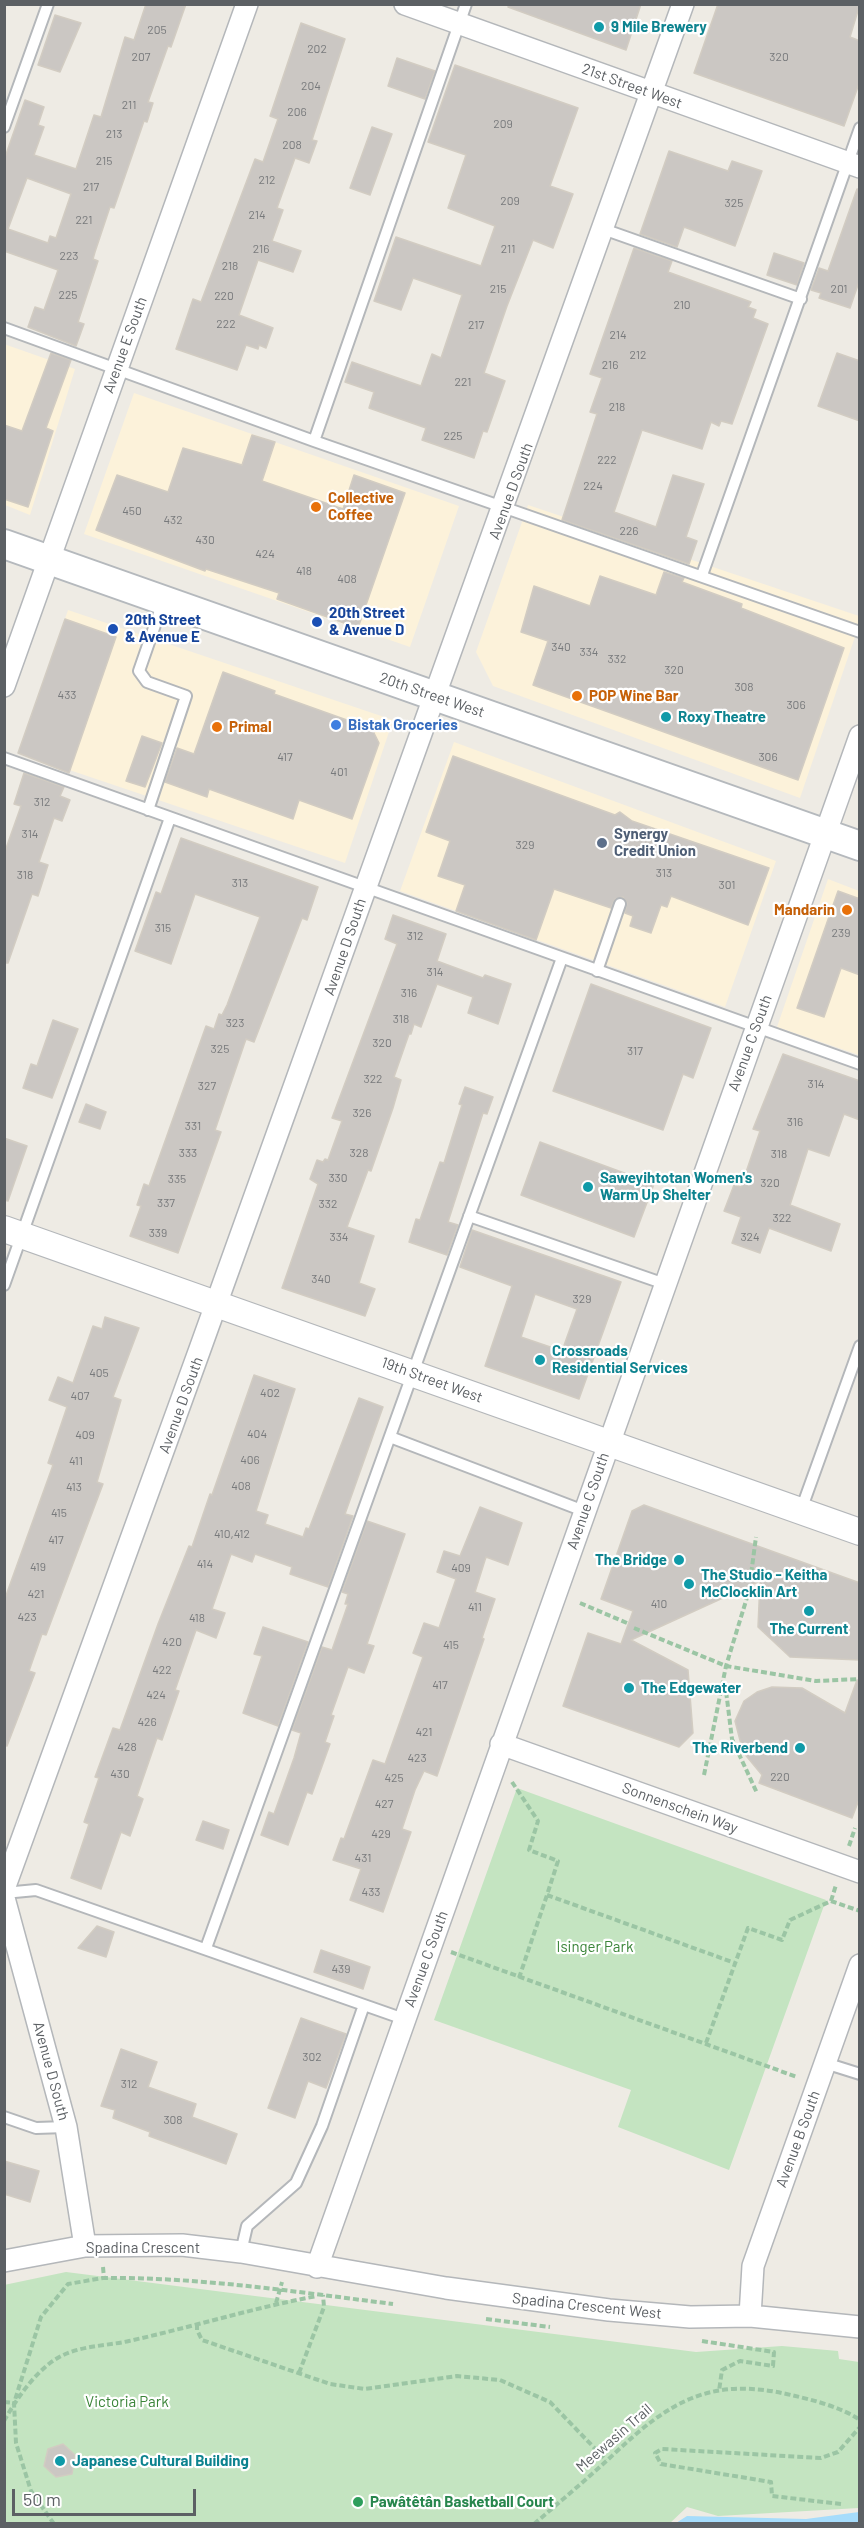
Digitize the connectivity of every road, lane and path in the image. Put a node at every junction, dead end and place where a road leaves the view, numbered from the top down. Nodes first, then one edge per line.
1 (48, 4) edge
2 (247, 4) edge
3 (405, 4) edge
4 (683, 4) edge
5 (463, 14) edge
6 (652, 93) junction
7 (4, 127) edge
8 (860, 128) edge
9 (853, 165) edge
10 (603, 229) junction
11 (801, 299) junction
12 (4, 328) edge
13 (116, 369) junction
14 (314, 441) junction
15 (506, 508) junction
16 (4, 544) edge
17 (48, 559) junction
18 (702, 575) junction
19 (164, 600) junction
20 (860, 632) edge
21 (4, 686) edge
22 (435, 696) junction
23 (860, 736) edge
24 (4, 758) edge
25 (148, 810) junction
26 (170, 818) junction
27 (825, 834) junction
28 (860, 846) edge
29 (366, 888) junction
30 (620, 904) dead end
31 (562, 958) junction
32 (597, 970) junction
33 (756, 1027) junction
34 (860, 1064) edge
35 (469, 1216) junction
36 (14, 1232) edge
37 (665, 1284) junction
38 (4, 1285) edge
39 (218, 1305) junction
40 (860, 1346) edge
41 (413, 1373) junction
42 (390, 1437) junction
43 (608, 1443) junction
44 (584, 1511) junction
45 (801, 1511) junction
46 (860, 1532) edge
47 (756, 1537) dead end
48 (750, 1581) dead end
49 (749, 1591) dead end
50 (580, 1603) dead end
51 (627, 1623) dead end
52 (634, 1628) dead end
53 (726, 1666) junction
54 (724, 1677) junction
55 (860, 1679) edge
56 (501, 1744) junction
57 (491, 1775) junction
58 (704, 1775) dead end
59 (757, 1793) dead end
60 (860, 1872) edge
61 (4, 1891) edge
62 (547, 1895) junction
63 (4, 1898) edge
64 (860, 1911) edge
65 (206, 1948) junction
66 (454, 1953) dead end
67 (735, 1963) junction
68 (860, 1965) edge
69 (519, 1978) junction
70 (364, 2005) junction
71 (404, 2019) junction
72 (706, 2043) junction
73 (825, 2063) junction
74 (860, 2074) edge
75 (817, 2085) junction
76 (4, 2117) edge
77 (66, 2127) junction
78 (94, 2246) junction
79 (241, 2252) junction
80 (4, 2261) edge
81 (317, 2267) junction
82 (104, 2277) junction
83 (323, 2295) junction
84 (750, 2316) junction
85 (197, 2324) junction
86 (860, 2327) edge
87 (699, 2340) dead end
88 (299, 2374) junction
89 (719, 2391) junction
90 (4, 2402) edge
91 (14, 2403) junction
92 (860, 2420) edge
93 (4, 2421) edge
94 (860, 2427) edge
95 (606, 2460) junction
96 (841, 2504) dead end
97 (54, 2523) edge
98 (534, 2523) edge

1 - 7 lane
2 - 13 street, Avenue E South
3 - 5 street, 21st Street West
4 - 6 street, Avenue D South
5 - 6 street, 21st Street West
5 - 14 lane
6 - 9 street, 21st Street West
6 - 10 street, Avenue D South
8 - 9 lane
9 - 11 lane
10 - 11 lane
10 - 15 street, Avenue D South
11 - 18 lane
12 - 13 lane
13 - 14 lane
13 - 17 street, Avenue E South
14 - 15 lane
15 - 18 lane
15 - 22 street, Avenue D South
16 - 17 main road, 20th Street West
17 - 19 main road, 20th Street West
17 - 21 street, Avenue E South
18 - 20 lane
19 - 22 main road, 20th Street West
19 - 25 lane
22 - 27 main road, 20th Street West
22 - 29 street, Avenue D South
23 - 27 street, Avenue C South
24 - 25 lane
25 - 26 lane
26 - 29 lane
26 - 36 lane
27 - 28 main road, 20th Street West
27 - 33 street, Avenue C South
29 - 31 lane
29 - 39 street, Avenue D South
30 - 32 lane
31 - 32 lane
31 - 35 lane
32 - 33 lane
33 - 34 lane
33 - 37 street, Avenue C South
35 - 37 lane
35 - 41 lane
36 - 38 lane
36 - 39 street, 19th Street West
37 - 43 street, Avenue C South
39 - 41 street, 19th Street West
39 - 61 street, Avenue D South
40 - 45 lane
41 - 42 lane
41 - 43 street, 19th Street West
42 - 44 lane
42 - 65 lane
43 - 44 street, Avenue C South
43 - 45 street, 19th Street West
44 - 56 street, Avenue C South
45 - 46 street, 19th Street West
47 - 48 path
49 - 53 path
50 - 51 path
52 - 53 path
53 - 54 path
53 - 55 path
54 - 58 path
54 - 59 path
56 - 57 street, Avenue C South
56 - 60 street, Sonnenschein Way
57 - 62 path
57 - 71 street, Avenue C South
61 - 65 lane
62 - 67 path
62 - 69 path
63 - 77 street, Avenue D South
64 - 67 path
65 - 70 lane
66 - 69 path
67 - 72 path
68 - 73 street, Avenue B South
69 - 72 path
70 - 71 lane
70 - 79 lane
71 - 81 street, Avenue C South
72 - 75 path
73 - 74 lane
73 - 75 street, Avenue B South
75 - 84 street, Avenue B South
76 - 77 lane
77 - 78 street, Avenue D South
78 - 79 street, Spadina Crescent
78 - 80 street, Spadina Crescent
78 - 82 path
79 - 81 street, Spadina Crescent
81 - 84 street, Spadina Crescent West
82 - 83 path
82 - 91 path
83 - 85 path
83 - 88 path
84 - 86 street, Spadina Crescent West
85 - 88 path
85 - 91 path
87 - 89 path
88 - 95 path
89 - 92 path, Meewasin Trail
89 - 95 path, Meewasin Trail
90 - 91 path
91 - 93 path
91 - 97 path
94 - 96 path
95 - 98 path, Meewasin Trail

